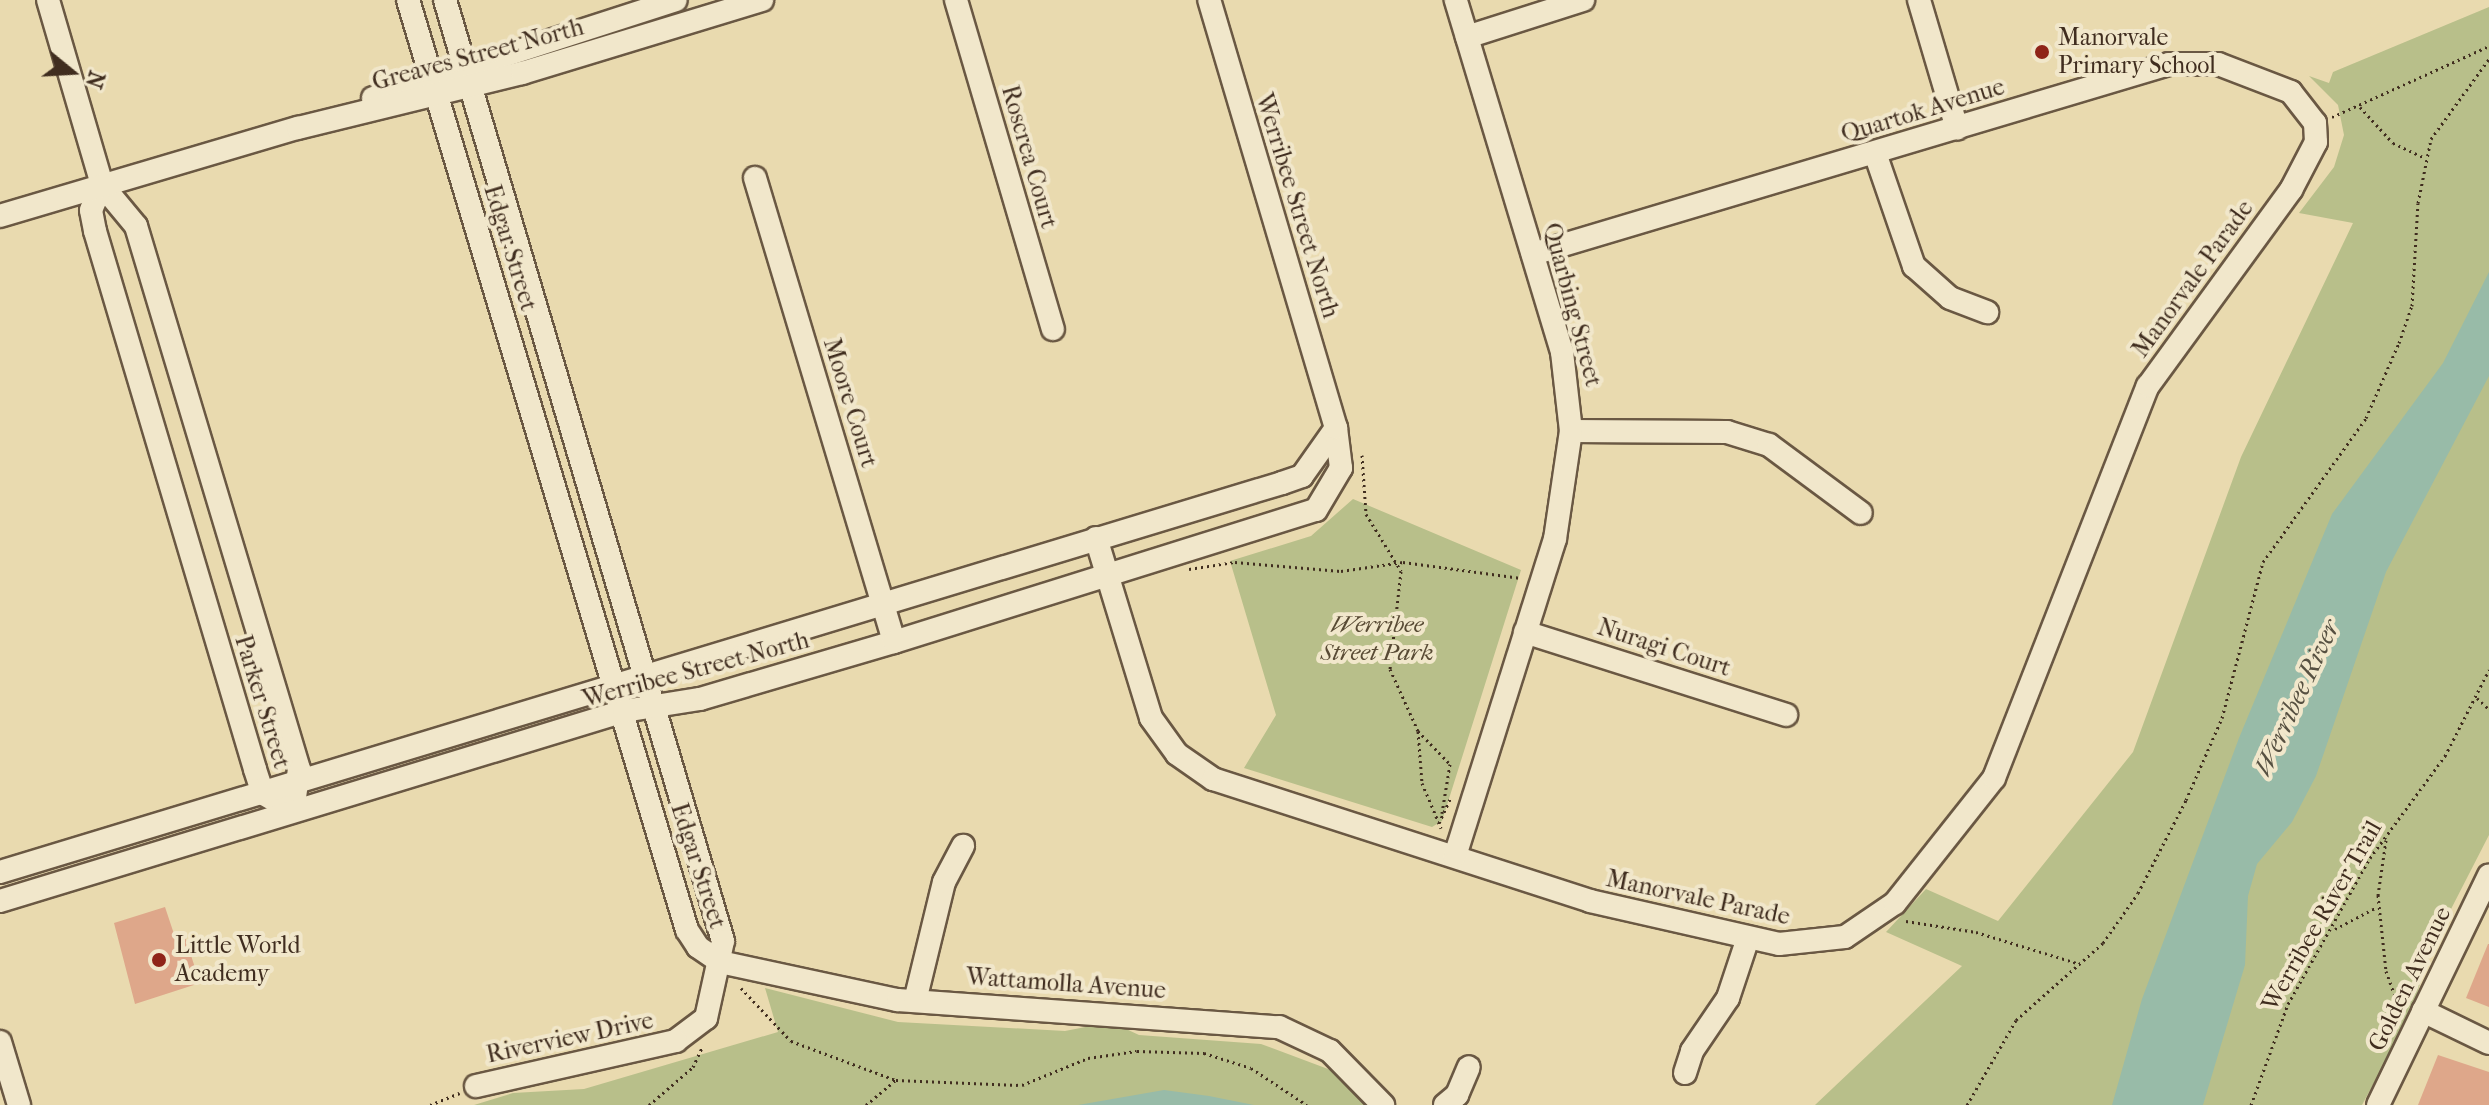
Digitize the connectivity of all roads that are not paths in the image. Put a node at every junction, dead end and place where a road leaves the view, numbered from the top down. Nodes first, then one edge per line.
1 (48, 0) edge
2 (408, 0) edge
3 (445, 0) edge
4 (676, 0) edge
5 (760, 0) edge
6 (956, 0) edge
7 (1209, 0) edge
8 (1456, 0) edge
9 (1583, 0) edge
10 (1919, 0) edge
11 (1467, 37) junction
12 (463, 65) junction
13 (434, 86) junction
14 (471, 86) junction
15 (2315, 123) joint
16 (1957, 128) junction
17 (1875, 153) junction
18 (755, 178) dead end
19 (102, 185) junction
20 (0, 216) edge
21 (1533, 254) junction
22 (1987, 312) dead end
23 (1053, 329) dead end
24 (1336, 428) junction
25 (1571, 431) junction
26 (1861, 513) dead end
27 (1096, 538) junction
28 (1106, 578) junction
29 (883, 603) junction
30 (1525, 632) junction
31 (894, 642) junction
32 (647, 675) junction
33 (614, 686) junction
34 (657, 706) junction
35 (624, 711) junction
36 (1786, 715) dead end
37 (301, 781) junction
38 (263, 794) junction
39 (293, 811) junction
40 (963, 846) dead end
41 (1455, 856) junction
42 (0, 872) edge
43 (2489, 875) edge
44 (0, 901) edge
45 (1748, 938) junction
46 (720, 962) junction
47 (915, 1001) junction
48 (2420, 1018) junction
49 (0, 1042) edge
50 (2489, 1043) edge
51 (1469, 1067) dead end
52 (1685, 1073) dead end
53 (476, 1086) road end
54 (19, 1105) edge
55 (1383, 1105) edge
56 (1445, 1105) edge
57 (2378, 1105) edge

1 - 19 street, Parker Street
2 - 13 street, Edgar Street
3 - 12 street, Edgar Street
4 - 12 street, Greaves Street North
5 - 14 street, Greaves Street North
6 - 23 street, Roscrea Court
7 - 24 street, Werribee Street North
8 - 11 street, Quarbing Street
9 - 11 street
10 - 16 street
11 - 21 street, Quarbing Street
12 - 13 street, Greaves Street North
12 - 14 street, Edgar Street
13 - 14 street, Greaves Street North
13 - 19 street, Greaves Street North
13 - 33 street, Edgar Street
14 - 32 street, Edgar Street
15 - 16 street, Quartok Avenue
15 - 45 street, Manorvale Parade
16 - 17 street, Quartok Avenue
17 - 21 street, Quartok Avenue
17 - 22 street
18 - 29 street, Moore Court
19 - 20 street, Greaves Street North
19 - 37 street, Parker Street
19 - 38 street, Parker Street
21 - 25 street, Quarbing Street
24 - 27 street, Werribee Street North
24 - 28 street, Werribee Street North
25 - 26 street
25 - 30 street, Quarbing Street
27 - 28 street, Manorvale Parade
27 - 29 street, Werribee Street North
28 - 31 street, Werribee Street North
28 - 41 street, Manorvale Parade
29 - 31 street, Moore Court
29 - 32 street, Werribee Street North
30 - 36 street, Nuragi Court
30 - 41 street, Quarbing Street
31 - 34 street, Werribee Street North
32 - 33 street, Werribee Street North
32 - 34 street, Edgar Street
33 - 35 street, Edgar Street
33 - 37 street, Werribee Street North
34 - 35 street, Werribee Street North
34 - 46 street, Edgar Street
35 - 39 street, Werribee Street North
35 - 46 street, Edgar Street
37 - 38 street, Werribee Street North
37 - 39 street, Parker Street
38 - 39 street, Parker Street
38 - 42 street, Werribee Street North
39 - 44 street, Werribee Street North
40 - 47 street
41 - 45 street, Manorvale Parade
43 - 48 street, Golden Avenue
45 - 52 street
46 - 47 street, Wattamolla Avenue
46 - 53 street, Riverview Drive
47 - 55 street, Wattamolla Avenue
48 - 50 street
48 - 57 street, Golden Avenue
49 - 54 street
51 - 56 street

